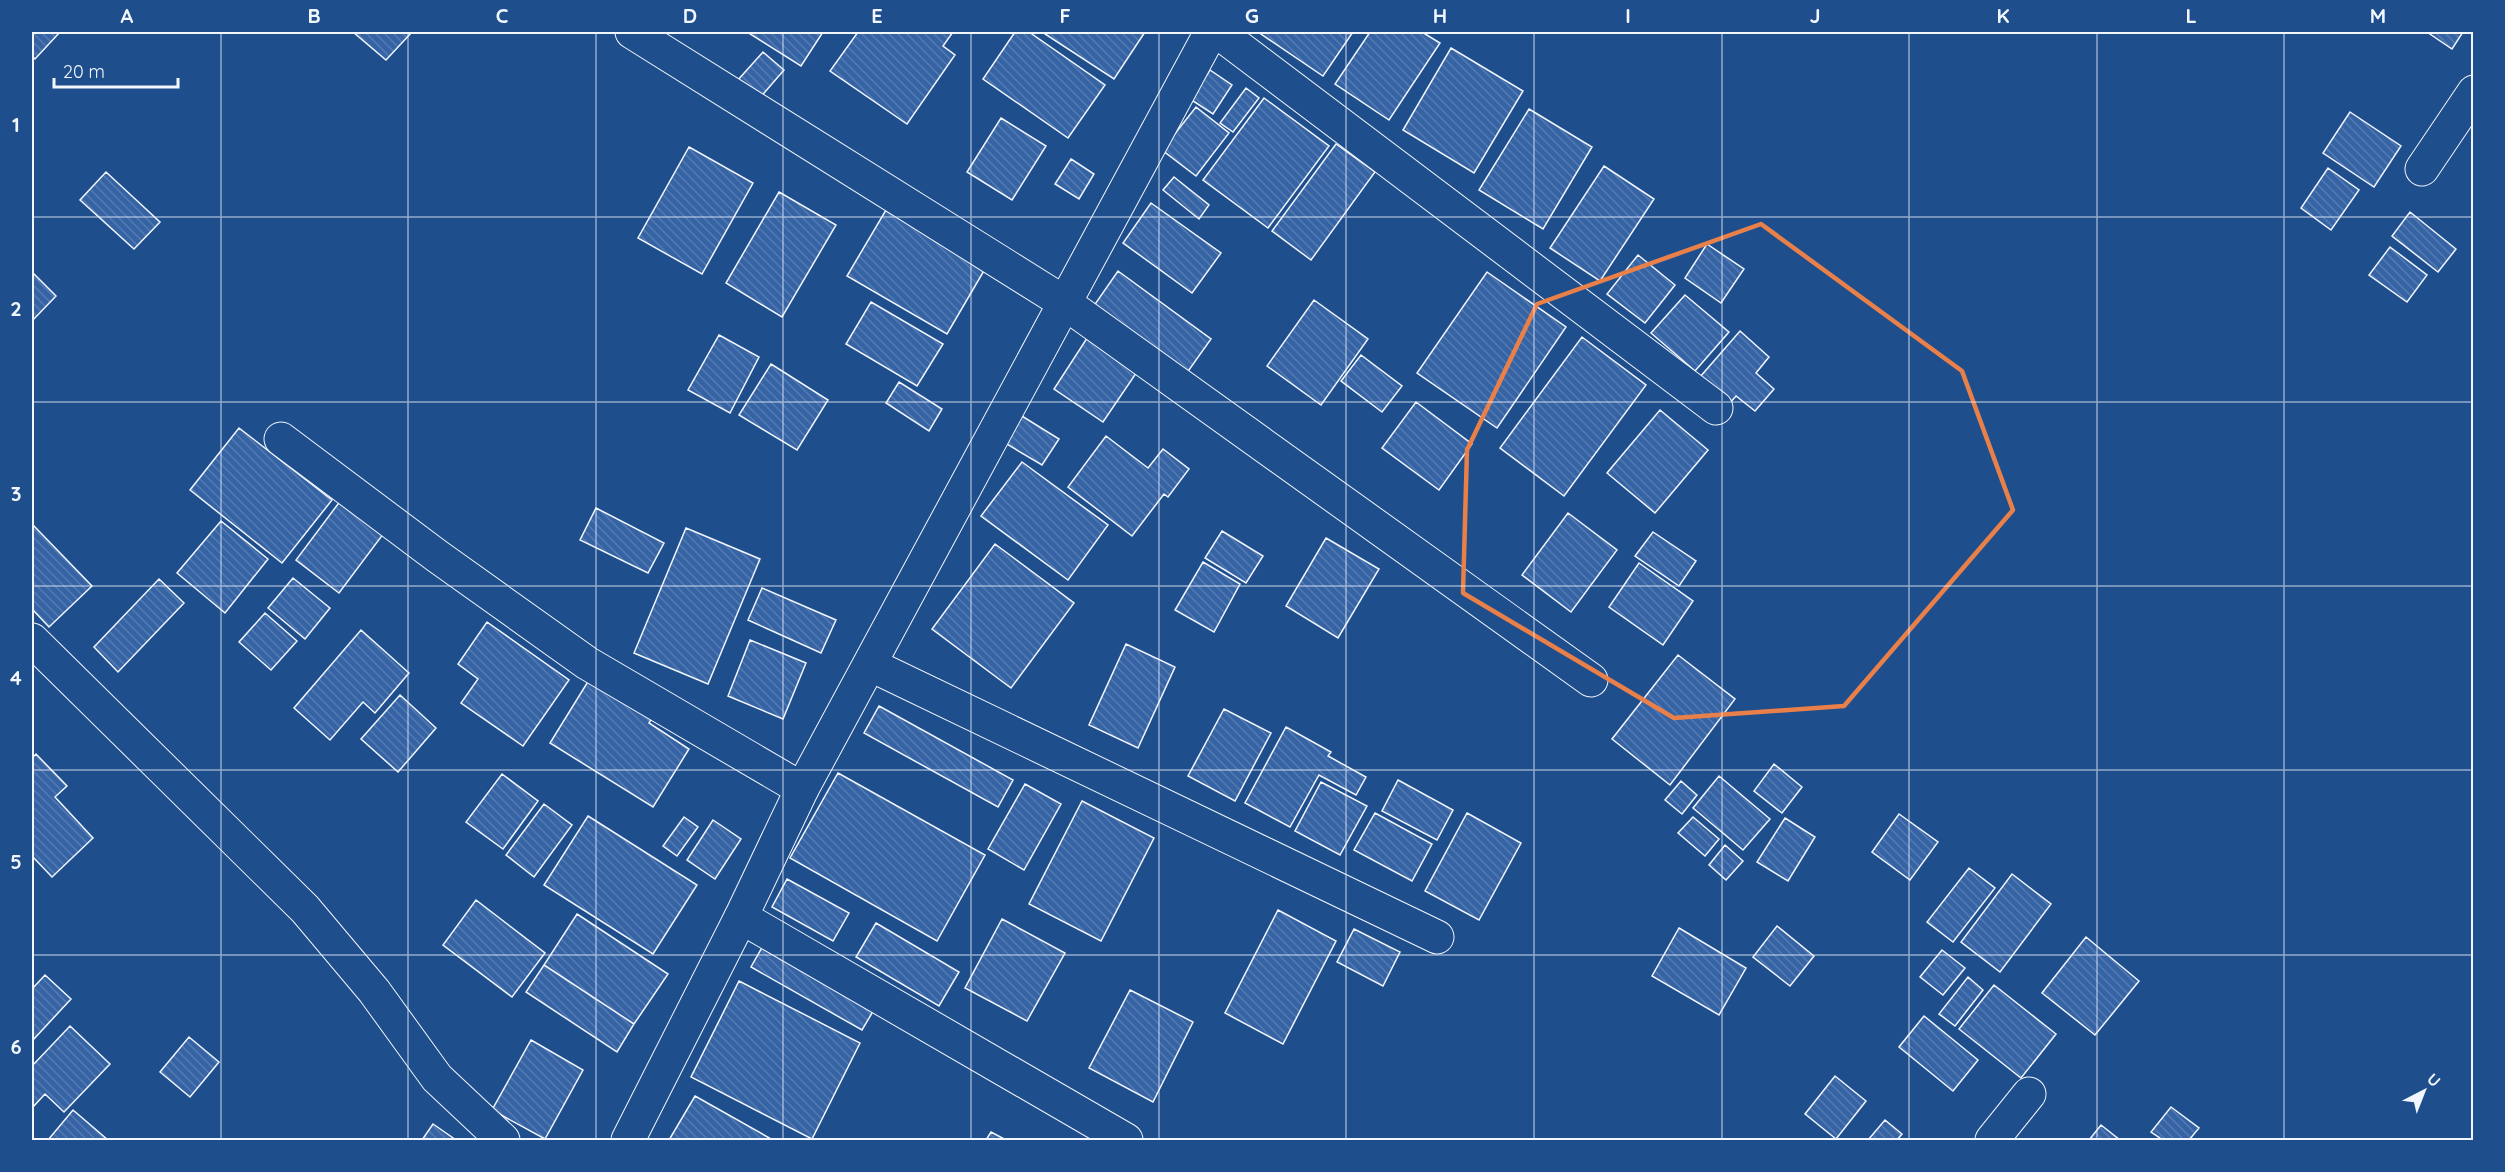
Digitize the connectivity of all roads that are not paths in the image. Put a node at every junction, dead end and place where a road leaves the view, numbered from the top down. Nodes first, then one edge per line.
1 (633, 32) edge
2 (1210, 32) edge
3 (1218, 32) edge
4 (2474, 92) edge
5 (2422, 169) dead end
6 (1065, 303) junction
7 (1716, 408) dead end
8 (281, 439) dead end
9 (32, 640) edge
10 (871, 666) junction
11 (1591, 680) dead end
12 (802, 789) junction
13 (741, 917) junction
14 (1437, 937) dead end
15 (2029, 1094) dead end
16 (503, 1140) edge
17 (628, 1140) edge
18 (1126, 1140) edge
19 (1992, 1140) edge

1 - 6 street
2 - 6 street
3 - 7 street
4 - 5 street
6 - 10 street
6 - 11 street
8 - 12 street
9 - 16 street
10 - 12 street
10 - 14 street
12 - 13 street
13 - 17 street
13 - 18 street
15 - 19 street

